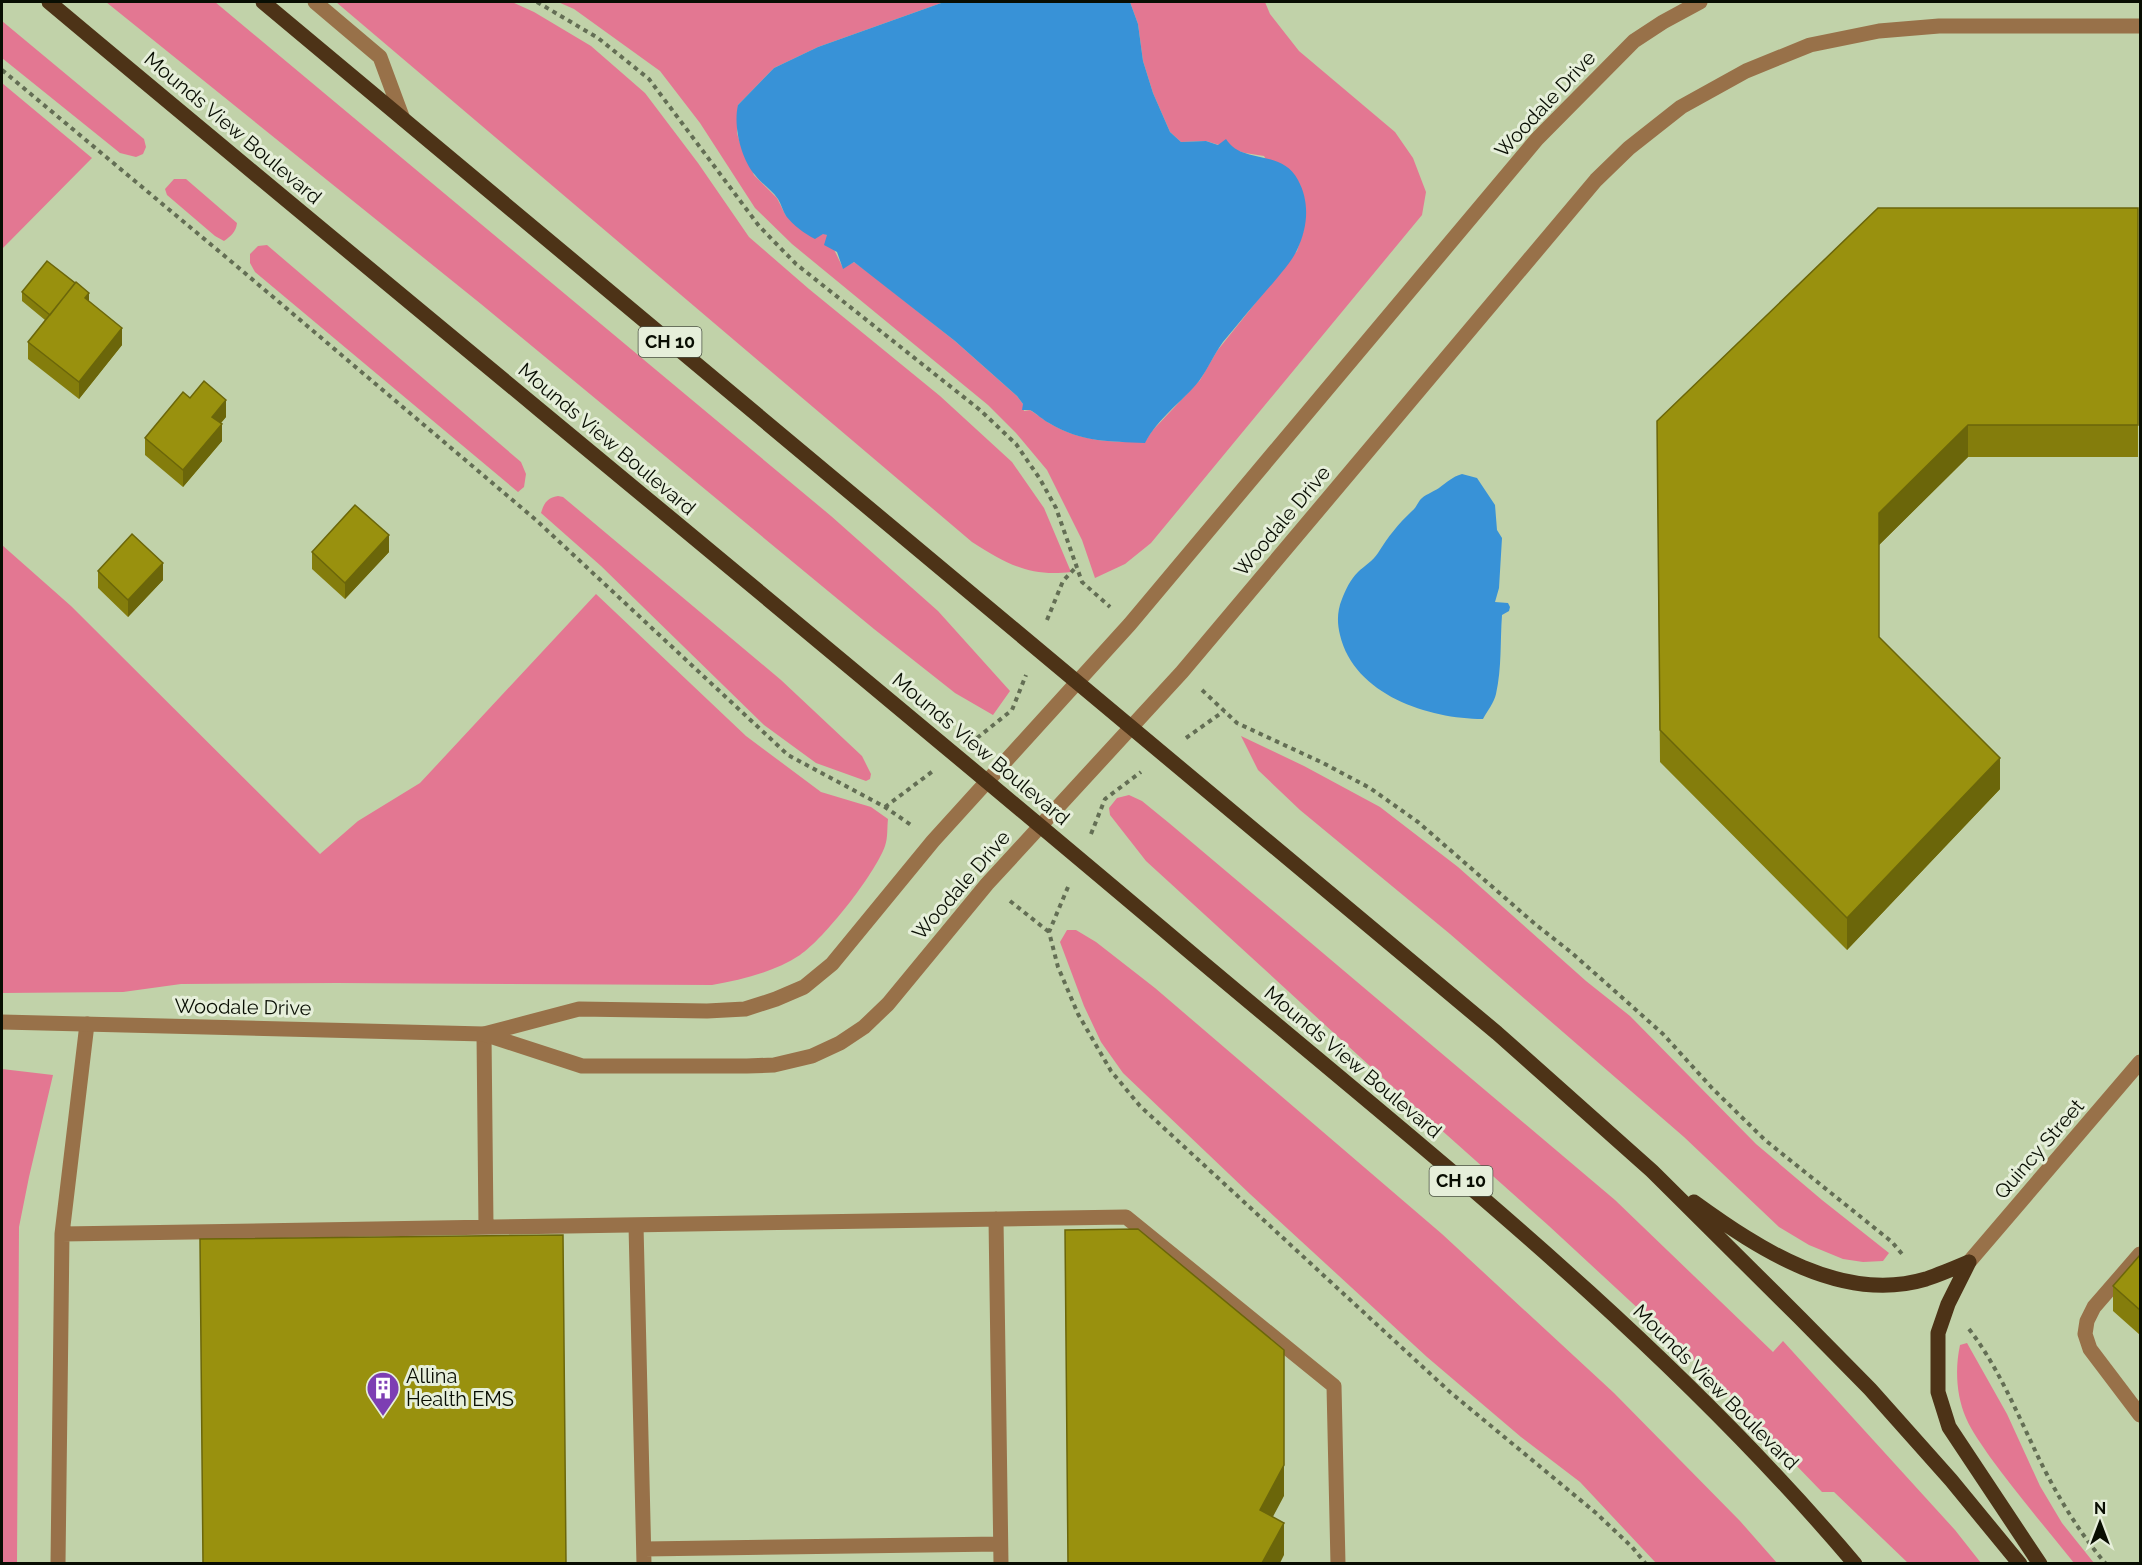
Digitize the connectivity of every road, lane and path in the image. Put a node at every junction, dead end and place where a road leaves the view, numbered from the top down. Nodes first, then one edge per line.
1 (49, 2) edge
2 (263, 2) edge
3 (315, 2) edge
4 (537, 2) edge
5 (1700, 2) edge
6 (2140, 26) edge
7 (2, 70) edge
8 (403, 119) junction
9 (1036, 649) junction
10 (1076, 683) junction
11 (1130, 728) junction
12 (955, 754) junction
13 (1163, 755) junction
14 (987, 781) junction
15 (1041, 826) junction
16 (1080, 859) junction
17 (2, 1022) edge
18 (87, 1024) junction
19 (484, 1034) junction
20 (2140, 1062) edge
21 (1653, 1171) junction
22 (996, 1219) junction
23 (636, 1225) junction
24 (486, 1227) junction
25 (62, 1234) junction
26 (2140, 1254) edge
27 (1969, 1262) junction
28 (1925, 1279) junction
29 (1948, 1304) junction
30 (2140, 1415) edge
31 (1000, 1544) junction
32 (644, 1556) edge
33 (58, 1563) edge
34 (1001, 1563) edge
35 (1338, 1563) edge
36 (1647, 1563) edge
37 (1855, 1563) edge
38 (2020, 1563) edge
39 (2040, 1563) edge
40 (2106, 1563) edge

1 - 12 main road, Mounds View Boulevard / CH 10
2 - 8 main road, CH 10
3 - 8 street
4 - 9 path
5 - 10 street, Woodale Drive
6 - 11 street, Woodale Drive
7 - 12 path
8 - 9 main road, CH 10
9 - 10 main road, CH 10
9 - 12 path
10 - 11 main road, CH 10
10 - 14 street, Woodale Drive
11 - 13 main road, CH 10
11 - 15 street, Woodale Drive
12 - 14 main road, Mounds View Boulevard / CH 10
13 - 16 path
13 - 21 main road, CH 10
13 - 28 path
14 - 15 main road, Mounds View Boulevard / CH 10
14 - 19 street, Woodale Drive
15 - 16 main road, Mounds View Boulevard / CH 10
15 - 19 street, Woodale Drive
16 - 36 path
16 - 37 main road, Mounds View Boulevard / CH 10
17 - 18 street, Woodale Drive
18 - 19 street, Woodale Drive
18 - 25 street
19 - 24 street
20 - 27 street, Quincy Street
21 - 28 main road
21 - 38 main road, CH 10
22 - 23 street
22 - 31 street
22 - 35 street
23 - 24 street
23 - 32 street
24 - 25 street
25 - 33 street
26 - 30 street
27 - 28 main road
27 - 29 main road
29 - 39 main road
29 - 40 path
31 - 32 street
31 - 34 street

